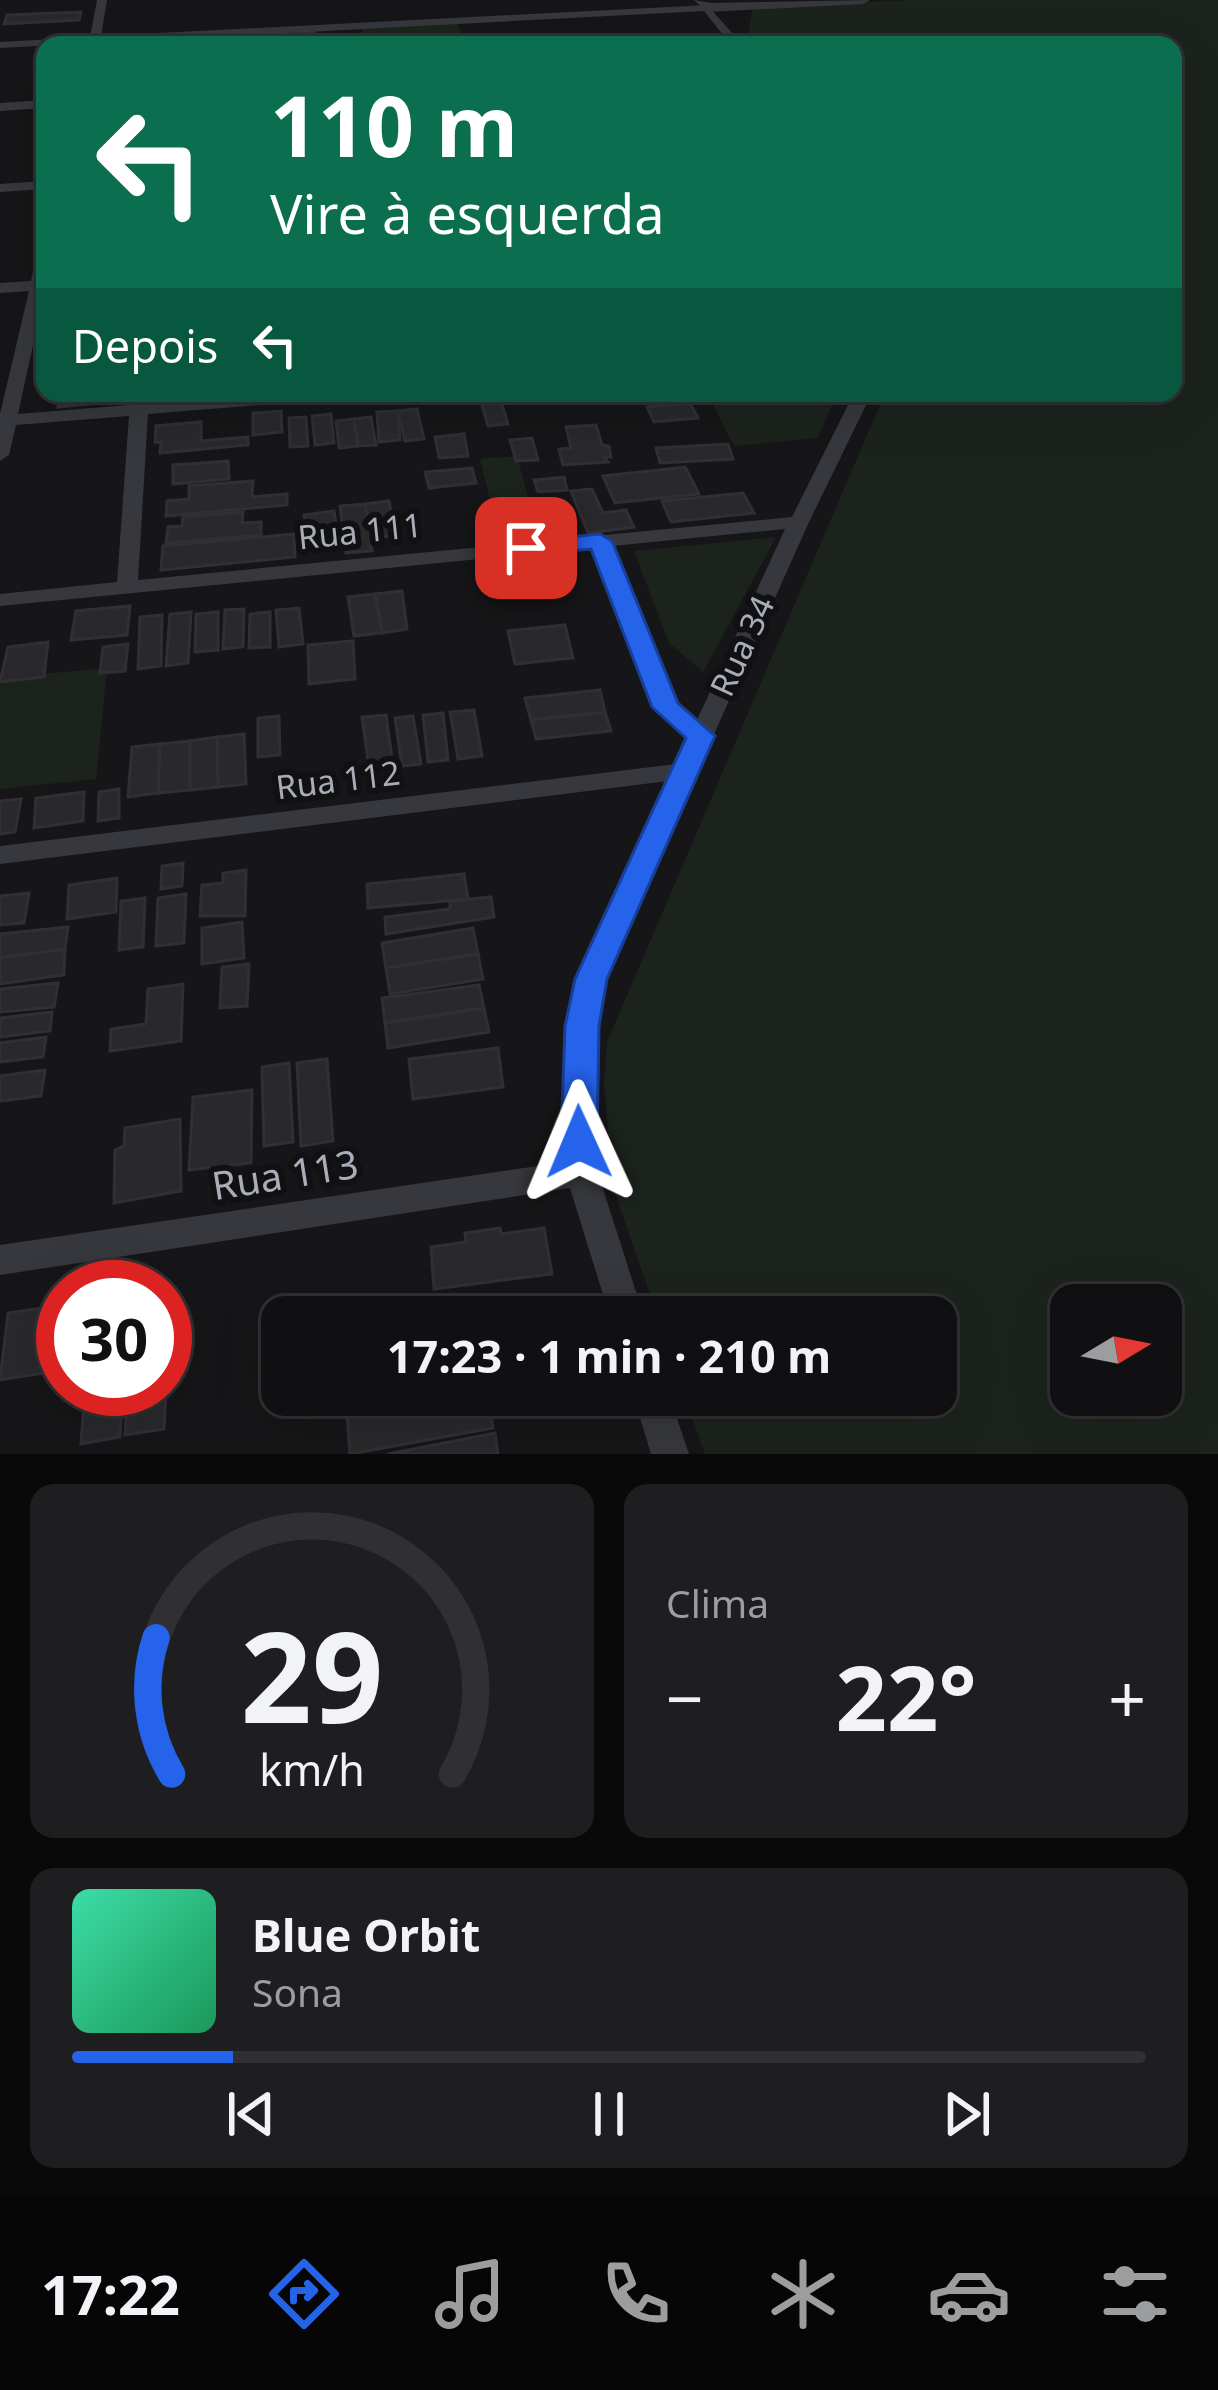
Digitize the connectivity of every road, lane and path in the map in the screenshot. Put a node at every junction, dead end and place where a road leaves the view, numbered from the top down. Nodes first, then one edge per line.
1 (102, 0) edge
2 (863, 0) edge
3 (704, 4) edge
4 (351, 26) junction
5 (96, 36) edge
6 (200, 36) edge
7 (353, 36) edge
8 (730, 36) edge
9 (36, 44) edge
10 (0, 45) edge
11 (36, 105) edge
12 (0, 107) edge
13 (36, 186) edge
14 (0, 188) edge
15 (36, 285) edge
16 (0, 288) edge
17 (36, 303) edge
18 (236, 402) edge
19 (859, 402) edge
20 (139, 410) junction
21 (4, 420) edge
22 (0, 455) edge
23 (799, 522) junction
24 (600, 541) junction
25 (128, 587) junction
26 (0, 600) edge
27 (701, 736) junction
28 (684, 771) junction
29 (0, 855) edge
30 (581, 1173) junction
31 (0, 1260) edge
32 (620, 1296) edge
33 (658, 1416) edge
34 (670, 1454) edge

1 - 5 street
2 - 3 street
3 - 4 street
3 - 8 street
4 - 6 street
4 - 7 street
9 - 10 street
11 - 12 street
13 - 14 street
15 - 16 street
17 - 21 street
18 - 20 street
19 - 23 street, Rua 34
20 - 21 street
20 - 25 street
21 - 22 street
23 - 24 street, Rua 111
23 - 27 street, Rua 34
24 - 25 street, Rua 111
24 - 27 street
25 - 26 street, Rua 111
27 - 28 street, Rua 34
28 - 29 street, Rua 112
28 - 30 street, Rua 34
30 - 31 street, Rua 113
30 - 32 street, Rua 34
33 - 34 street

